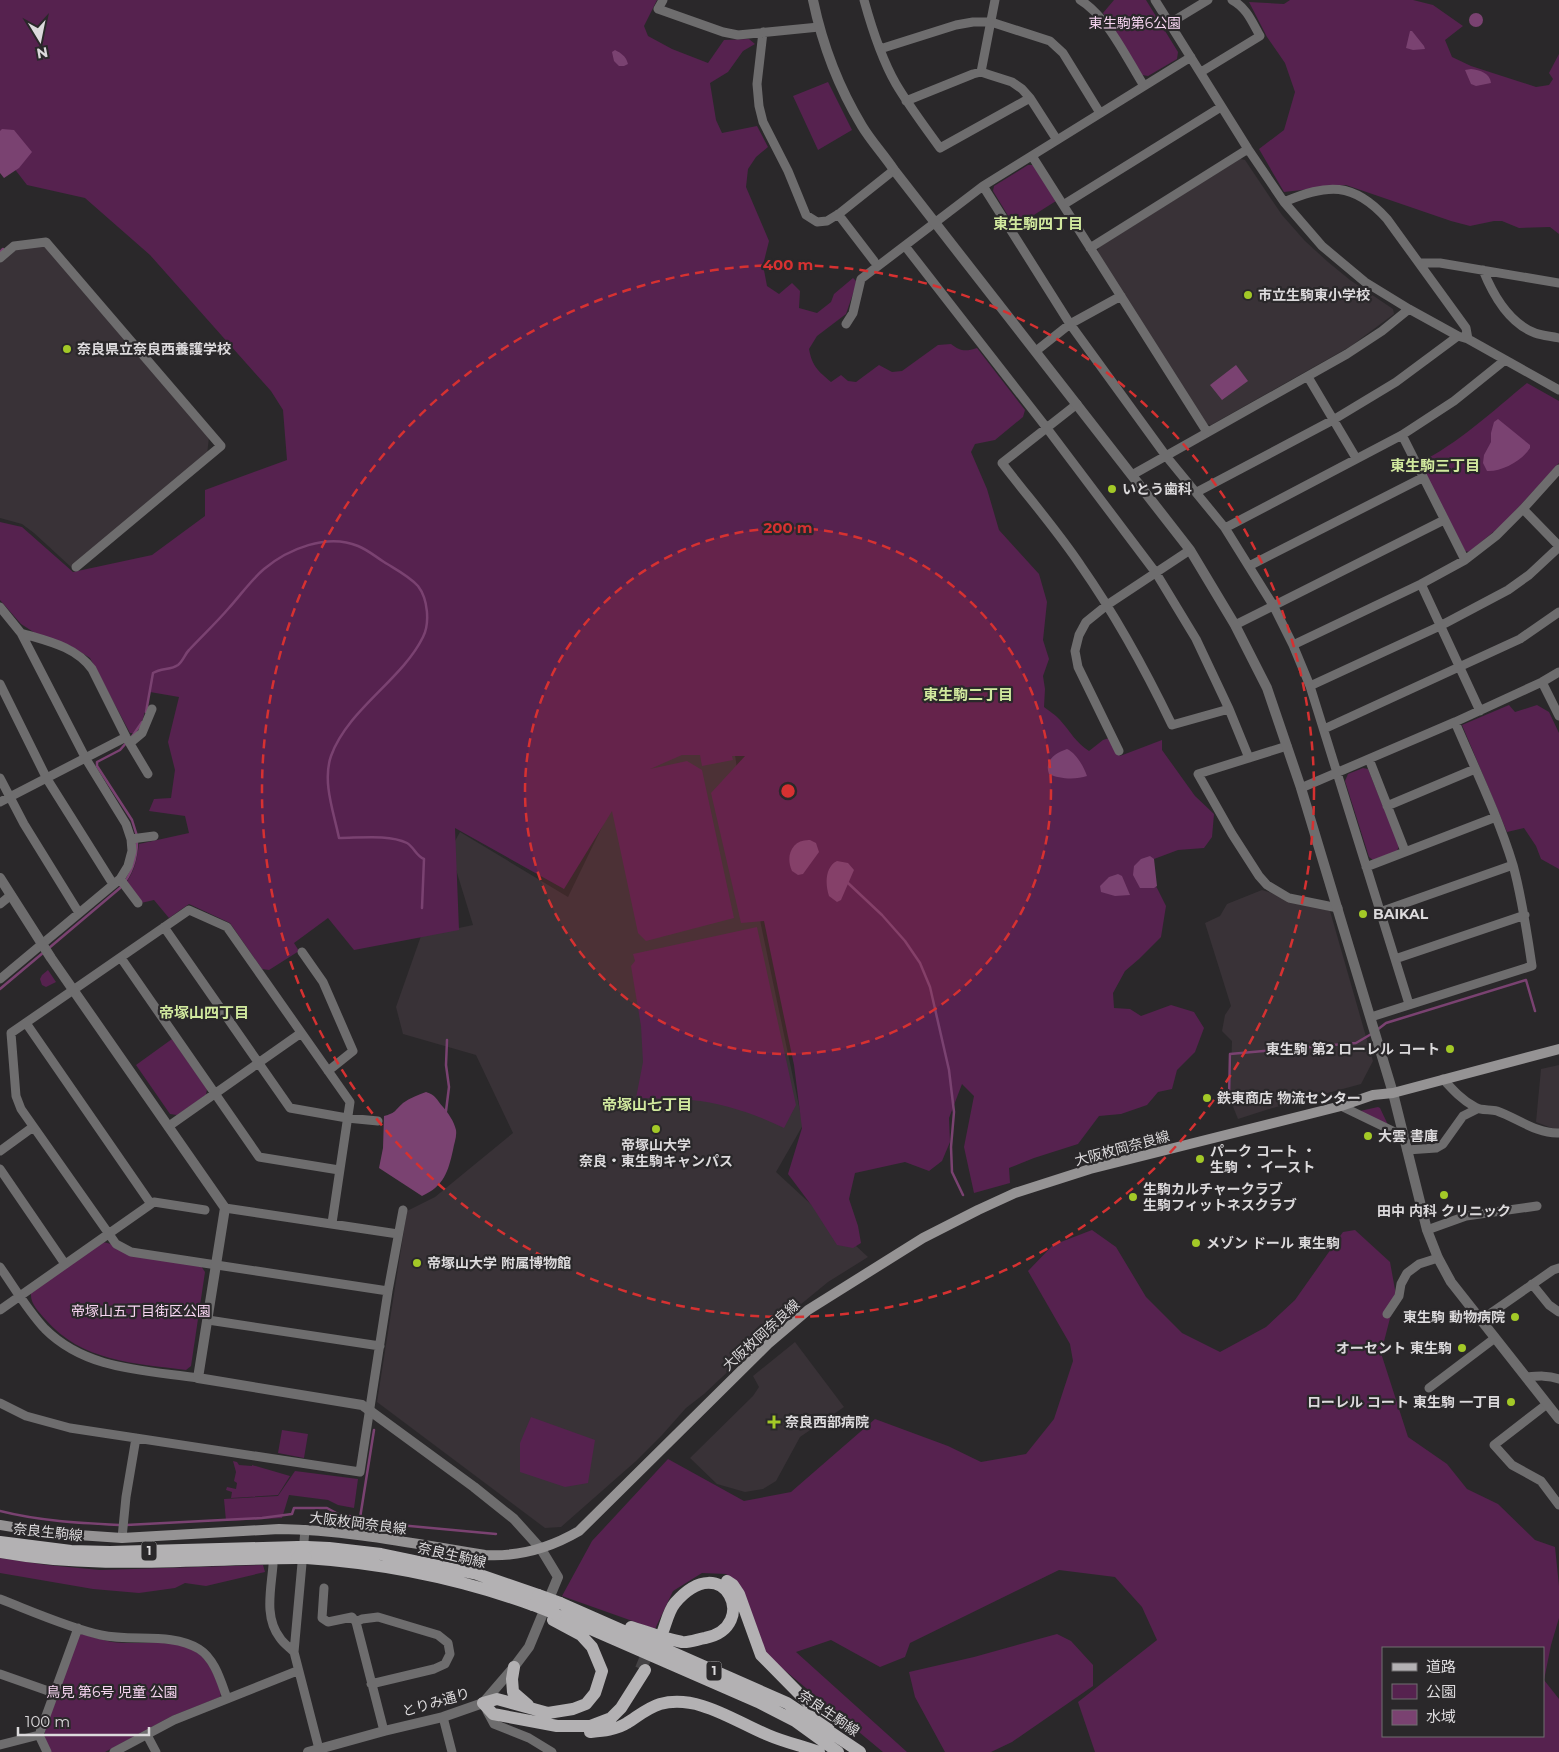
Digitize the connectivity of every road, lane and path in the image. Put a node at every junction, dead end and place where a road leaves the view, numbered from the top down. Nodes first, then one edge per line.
1 (663, 0) edge
2 (813, 0) edge
3 (864, 0) edge
4 (995, 0) edge
5 (1080, 0) edge
6 (1155, 0) edge
7 (1208, 0) edge
8 (1232, 0) edge
9 (991, 22) junction
10 (1170, 23) junction
11 (819, 27) junction
12 (763, 32) junction
13 (880, 50) junction
14 (1191, 57) junction
15 (981, 72) junction
16 (1200, 72) junction
17 (1144, 86) junction
18 (1030, 98) junction
19 (906, 101) junction
20 (1222, 107) junction
21 (1100, 113) junction
22 (1056, 140) junction
23 (1248, 150) junction
24 (1032, 156) junction
25 (894, 170) junction
26 (983, 186) junction
27 (1284, 202) junction
28 (1063, 205) junction
29 (838, 214) junction
30 (936, 223) junction
31 (905, 246) junction
32 (1090, 248) junction
33 (0, 258) edge
34 (874, 261) dead end
35 (1420, 263) junction
36 (1483, 270) junction
37 (1559, 283) edge
38 (1120, 296) junction
39 (1409, 309) junction
40 (846, 324) dead end
41 (1070, 324) junction
42 (1458, 336) junction
43 (1559, 338) edge
44 (1468, 339) junction
45 (1036, 350) junction
46 (1505, 360) junction
47 (1308, 377) junction
48 (1542, 380) junction
49 (1559, 383) edge
50 (1559, 390) edge
51 (1077, 404) junction
52 (1333, 420) junction
53 (1046, 427) junction
54 (1207, 432) junction
55 (1402, 435) junction
56 (1166, 456) junction
57 (1356, 458) junction
58 (1559, 469) edge
59 (1132, 475) junction
60 (1422, 478) junction
61 (1197, 492) junction
62 (1523, 509) junction
63 (1444, 520) junction
64 (1225, 528) junction
65 (1559, 546) edge
66 (1190, 550) junction
67 (1464, 560) junction
68 (1249, 566) junction
69 (76, 567) dead end
70 (1156, 573) junction
71 (1421, 584) junction
72 (1107, 605) junction
73 (1273, 605) junction
74 (0, 607) edge
75 (1559, 612) edge
76 (4, 617) edge
77 (1235, 624) junction
78 (1440, 626) junction
79 (21, 633) junction
80 (1293, 645) junction
81 (1459, 668) junction
82 (1559, 672) edge
83 (1542, 682) junction
84 (0, 684) edge
85 (1310, 686) junction
86 (152, 709) dead end
87 (1229, 709) junction
88 (1480, 711) junction
89 (1559, 716) edge
90 (1455, 722) junction
91 (1324, 729) junction
92 (128, 740) junction
93 (1287, 746) junction
94 (1119, 751) dead end
95 (1249, 758) junction
96 (86, 759) junction
97 (1369, 760) junction
98 (1475, 769) junction
99 (1337, 773) junction
100 (148, 774) dead end
101 (0, 778) edge
102 (47, 779) junction
103 (1301, 788) junction
104 (10, 798) junction
105 (0, 802) edge
106 (1387, 806) junction
107 (1496, 816) junction
108 (154, 836) dead end
109 (131, 839) junction
110 (1405, 851) junction
111 (1513, 865) junction
112 (1366, 867) junction
113 (0, 878) edge
114 (117, 882) junction
115 (11, 895) junction
116 (0, 904) edge
117 (138, 904) dead end
118 (1338, 908) junction
119 (1380, 912) junction
120 (79, 913) junction
121 (1525, 915) junction
122 (164, 927) junction
123 (42, 945) junction
124 (302, 952) dead end
125 (121, 958) junction
126 (1394, 959) junction
127 (0, 979) edge
128 (73, 989) junction
129 (1409, 1004) junction
130 (1371, 1017) junction
131 (26, 1023) junction
132 (301, 1033) junction
133 (1559, 1049) edge
134 (259, 1063) junction
135 (328, 1070) junction
136 (1443, 1079) junction
137 (216, 1093) junction
138 (1394, 1093) junction
139 (1341, 1106) junction
140 (1477, 1109) junction
141 (347, 1118) junction
142 (378, 1121) dead end
143 (168, 1126) junction
144 (33, 1127) junction
145 (1559, 1133) edge
146 (1403, 1136) junction
147 (1407, 1150) junction
148 (0, 1151) edge
149 (0, 1169) edge
150 (339, 1170) junction
151 (152, 1204) junction
152 (1538, 1206) dead end
153 (225, 1208) junction
154 (205, 1210) dead end
155 (403, 1210) dead end
156 (332, 1223) junction
157 (1427, 1230) junction
158 (109, 1234) junction
159 (398, 1234) junction
160 (1438, 1258) junction
161 (65, 1264) junction
162 (216, 1265) junction
163 (0, 1267) edge
164 (1559, 1268) edge
165 (1532, 1284) junction
166 (388, 1291) junction
167 (20, 1296) junction
168 (1559, 1299) edge
169 (1549, 1305) junction
170 (0, 1310) edge
171 (1559, 1312) edge
172 (1387, 1314) dead end
173 (208, 1320) junction
174 (1481, 1320) junction
175 (1494, 1338) junction
176 (380, 1346) junction
177 (1526, 1377) junction
178 (198, 1378) junction
179 (1559, 1379) edge
180 (1429, 1388) dead end
181 (0, 1403) edge
182 (1547, 1404) junction
183 (370, 1409) junction
184 (1559, 1418) edge
185 (136, 1438) junction
186 (1559, 1505) edge
187 (0, 1525) edge
188 (304, 1530) junction
189 (122, 1538) junction
190 (0, 1542) edge
191 (542, 1549) junction
192 (0, 1552) edge
193 (302, 1552) junction
194 (273, 1565) dead end
195 (324, 1588) dead end
196 (0, 1599) edge
197 (534, 1604) junction
198 (556, 1612) junction
199 (356, 1622) junction
200 (78, 1628) junction
201 (294, 1652) junction
202 (514, 1667) junction
203 (297, 1671) junction
204 (0, 1674) edge
205 (371, 1684) junction
206 (54, 1693) junction
207 (227, 1698) junction
208 (482, 1702) junction
209 (548, 1713) junction
210 (443, 1717) junction
211 (558, 1726) junction
212 (384, 1731) junction
213 (147, 1734) junction
214 (39, 1735) junction
215 (848, 1742) junction
216 (0, 1745) edge
217 (319, 1749) junction
218 (47, 1752) edge
219 (114, 1752) edge
220 (156, 1752) edge
221 (308, 1752) edge
222 (452, 1752) edge
223 (552, 1752) edge
224 (819, 1752) edge
225 (838, 1752) edge
226 (860, 1752) edge

1 - 12 street
2 - 11 street
3 - 13 street
4 - 9 street
5 - 17 street
6 - 10 street
7 - 10 street
8 - 16 street
9 - 13 street
9 - 15 street
9 - 21 street
10 - 14 street
11 - 12 street
11 - 25 street
12 - 29 street
13 - 19 street
14 - 16 street
14 - 17 street
15 - 18 street
15 - 19 street
16 - 20 street
17 - 21 street
18 - 19 street
18 - 22 street
20 - 23 street
20 - 28 street
21 - 22 street
22 - 24 street
23 - 27 street
23 - 32 street
24 - 26 street
24 - 28 street
25 - 29 street
25 - 30 street
26 - 30 street
26 - 41 street
27 - 35 street
27 - 39 street
28 - 32 street
29 - 34 street
30 - 31 street
30 - 45 street
31 - 40 street
31 - 53 street
32 - 38 street
33 - 69 street
35 - 36 street
35 - 44 street
36 - 37 street
36 - 43 street
38 - 41 street
38 - 54 street
39 - 42 street
39 - 47 street
41 - 45 street
41 - 56 street
42 - 44 street
42 - 52 street
44 - 46 street
45 - 51 street
46 - 48 street
46 - 55 street
47 - 52 street
47 - 54 street
48 - 49 street
48 - 50 street
51 - 53 street
51 - 59 street
52 - 57 street
52 - 61 street
53 - 70 street
53 - 72 street
54 - 56 street
55 - 57 street
55 - 60 street
56 - 59 street
56 - 61 street
57 - 64 street
58 - 62 street
59 - 66 street
60 - 63 street
60 - 68 street
61 - 64 street
62 - 65 street
62 - 67 street
63 - 67 street
63 - 73 street
64 - 68 street
65 - 78 street
66 - 70 street
66 - 77 street
67 - 71 street
68 - 73 street
70 - 72 street
70 - 87 street
71 - 78 street
71 - 80 street
72 - 87 street
72 - 94 street
73 - 77 street
73 - 80 street
74 - 76 street
75 - 81 street
76 - 79 street
77 - 93 street
78 - 81 street
78 - 85 street
79 - 92 street
79 - 96 street
80 - 85 street
81 - 88 street
81 - 91 street
82 - 83 street
83 - 88 street
83 - 89 street
84 - 102 street
85 - 91 street
86 - 92 street
87 - 95 street
88 - 90 street
90 - 97 street
90 - 98 street
91 - 99 street
92 - 96 street
92 - 100 street
93 - 95 street
93 - 103 street
95 - 118 street
96 - 102 street
96 - 109 street
97 - 99 street
97 - 106 street
98 - 106 street
98 - 107 street
99 - 103 street
99 - 112 street
101 - 104 street
102 - 104 street
102 - 114 street
103 - 118 street
104 - 105 street
104 - 120 street
106 - 110 street
107 - 110 street
107 - 111 street
108 - 109 street
109 - 114 street
110 - 112 street
111 - 119 street
111 - 121 street
112 - 119 street
113 - 115 street
114 - 117 street
114 - 120 street
115 - 116 street
115 - 123 street
118 - 130 street
119 - 126 street
120 - 123 street
121 - 126 street
121 - 129 street
122 - 125 street
122 - 132 street
122 - 134 street
123 - 127 street
123 - 128 street
124 - 135 street
125 - 128 street
125 - 137 street
126 - 129 street
128 - 131 street
128 - 143 street
129 - 130 street
130 - 138 street
131 - 144 street
131 - 151 street
132 - 134 street
132 - 135 street
133 - 136 main road, 大阪枚岡奈良線
134 - 137 street
134 - 141 street
135 - 141 street
136 - 138 main road, 大阪枚岡奈良線
136 - 140 street
137 - 143 street
137 - 150 street
138 - 139 main road, 大阪枚岡奈良線
138 - 146 street
139 - 146 street
139 - 191 main road, 大阪枚岡奈良線
140 - 145 street
140 - 147 street
141 - 142 street
141 - 150 street
143 - 153 street
144 - 148 street
144 - 158 street
146 - 147 street
147 - 157 street
149 - 161 street
150 - 156 street
151 - 154 street
151 - 158 street
152 - 157 street
153 - 156 street
153 - 162 street
155 - 159 street
156 - 159 street
157 - 160 street
158 - 161 street
158 - 162 street
159 - 166 street
160 - 172 street
160 - 174 street
161 - 167 street
162 - 166 street
162 - 173 street
163 - 167 street
164 - 165 street
165 - 169 street
165 - 174 street
166 - 176 street
167 - 170 street
167 - 178 street
168 - 169 street
169 - 171 street
173 - 176 street
173 - 178 street
174 - 175 street
175 - 177 street
175 - 180 street
176 - 183 street
177 - 179 street
177 - 182 street
178 - 183 street
181 - 185 street
182 - 184 street
182 - 186 street
183 - 185 street
183 - 191 street
185 - 189 street
187 - 189 main road, 大阪枚岡奈良線
188 - 189 main road, 大阪枚岡奈良線
188 - 191 main road, 大阪枚岡奈良線
188 - 201 street
190 - 193 main road, 奈良生駒線 / 1
191 - 202 street, とりみ通り
192 - 193 main road, 奈良生駒線 / 1
193 - 197 main road, 奈良生駒線 / 1
193 - 197 main road, 奈良生駒線 / 1
194 - 201 street
195 - 199 street
196 - 200 street
197 - 198 main road, 奈良生駒線 / 1, bridge
197 - 198 main road
198 - 209 main road
198 - 215 main road, 奈良生駒線 / 1
198 - 215 main road
198 - 225 main road, 奈良生駒線 / 1
199 - 205 street
199 - 205 street
200 - 206 street
200 - 207 street
201 - 203 street
202 - 208 street, とりみ通り
202 - 209 main road
203 - 207 street
203 - 217 street
204 - 206 street
205 - 212 street
206 - 214 street
207 - 213 street
208 - 209 main road
208 - 210 street, とりみ通り
208 - 211 main road
208 - 223 street
209 - 211 main road
210 - 212 street, とりみ通り
210 - 222 street
211 - 224 main road
212 - 217 street, とりみ通り
213 - 219 street
213 - 220 street
214 - 216 street
214 - 218 street
215 - 226 main road, 奈良生駒線 / 1
217 - 221 street, とりみ通り

